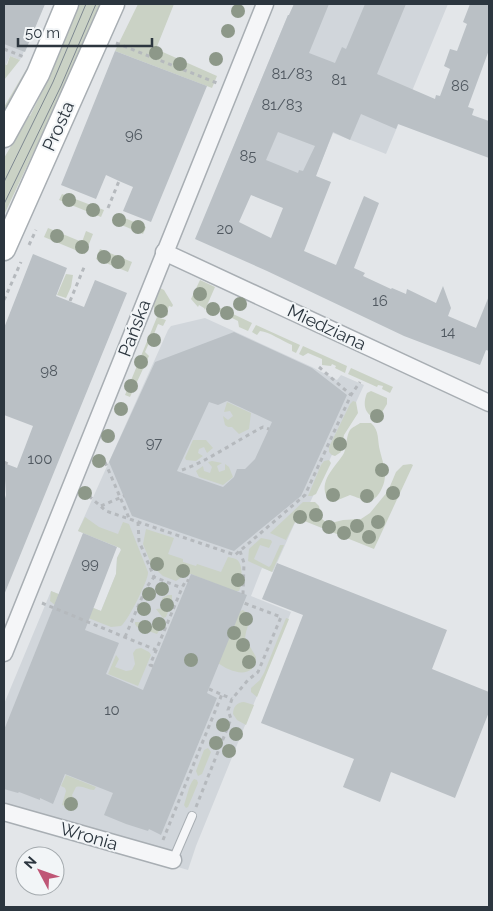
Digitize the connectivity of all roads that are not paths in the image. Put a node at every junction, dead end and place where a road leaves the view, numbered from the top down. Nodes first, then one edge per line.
1 (67, 4) edge
2 (113, 4) edge
3 (265, 4) edge
4 (4, 136) edge
5 (4, 249) edge
6 (164, 252) junction
7 (489, 403) edge
8 (4, 653) edge
9 (4, 812) edge
10 (192, 816) road end
11 (173, 860) joint

1 - 4 main road
2 - 5 main road, Prosta
3 - 6 street, Pańska
6 - 7 street, Miedziana
6 - 8 street, Pańska
9 - 11 street, Wronia
10 - 11 lane

